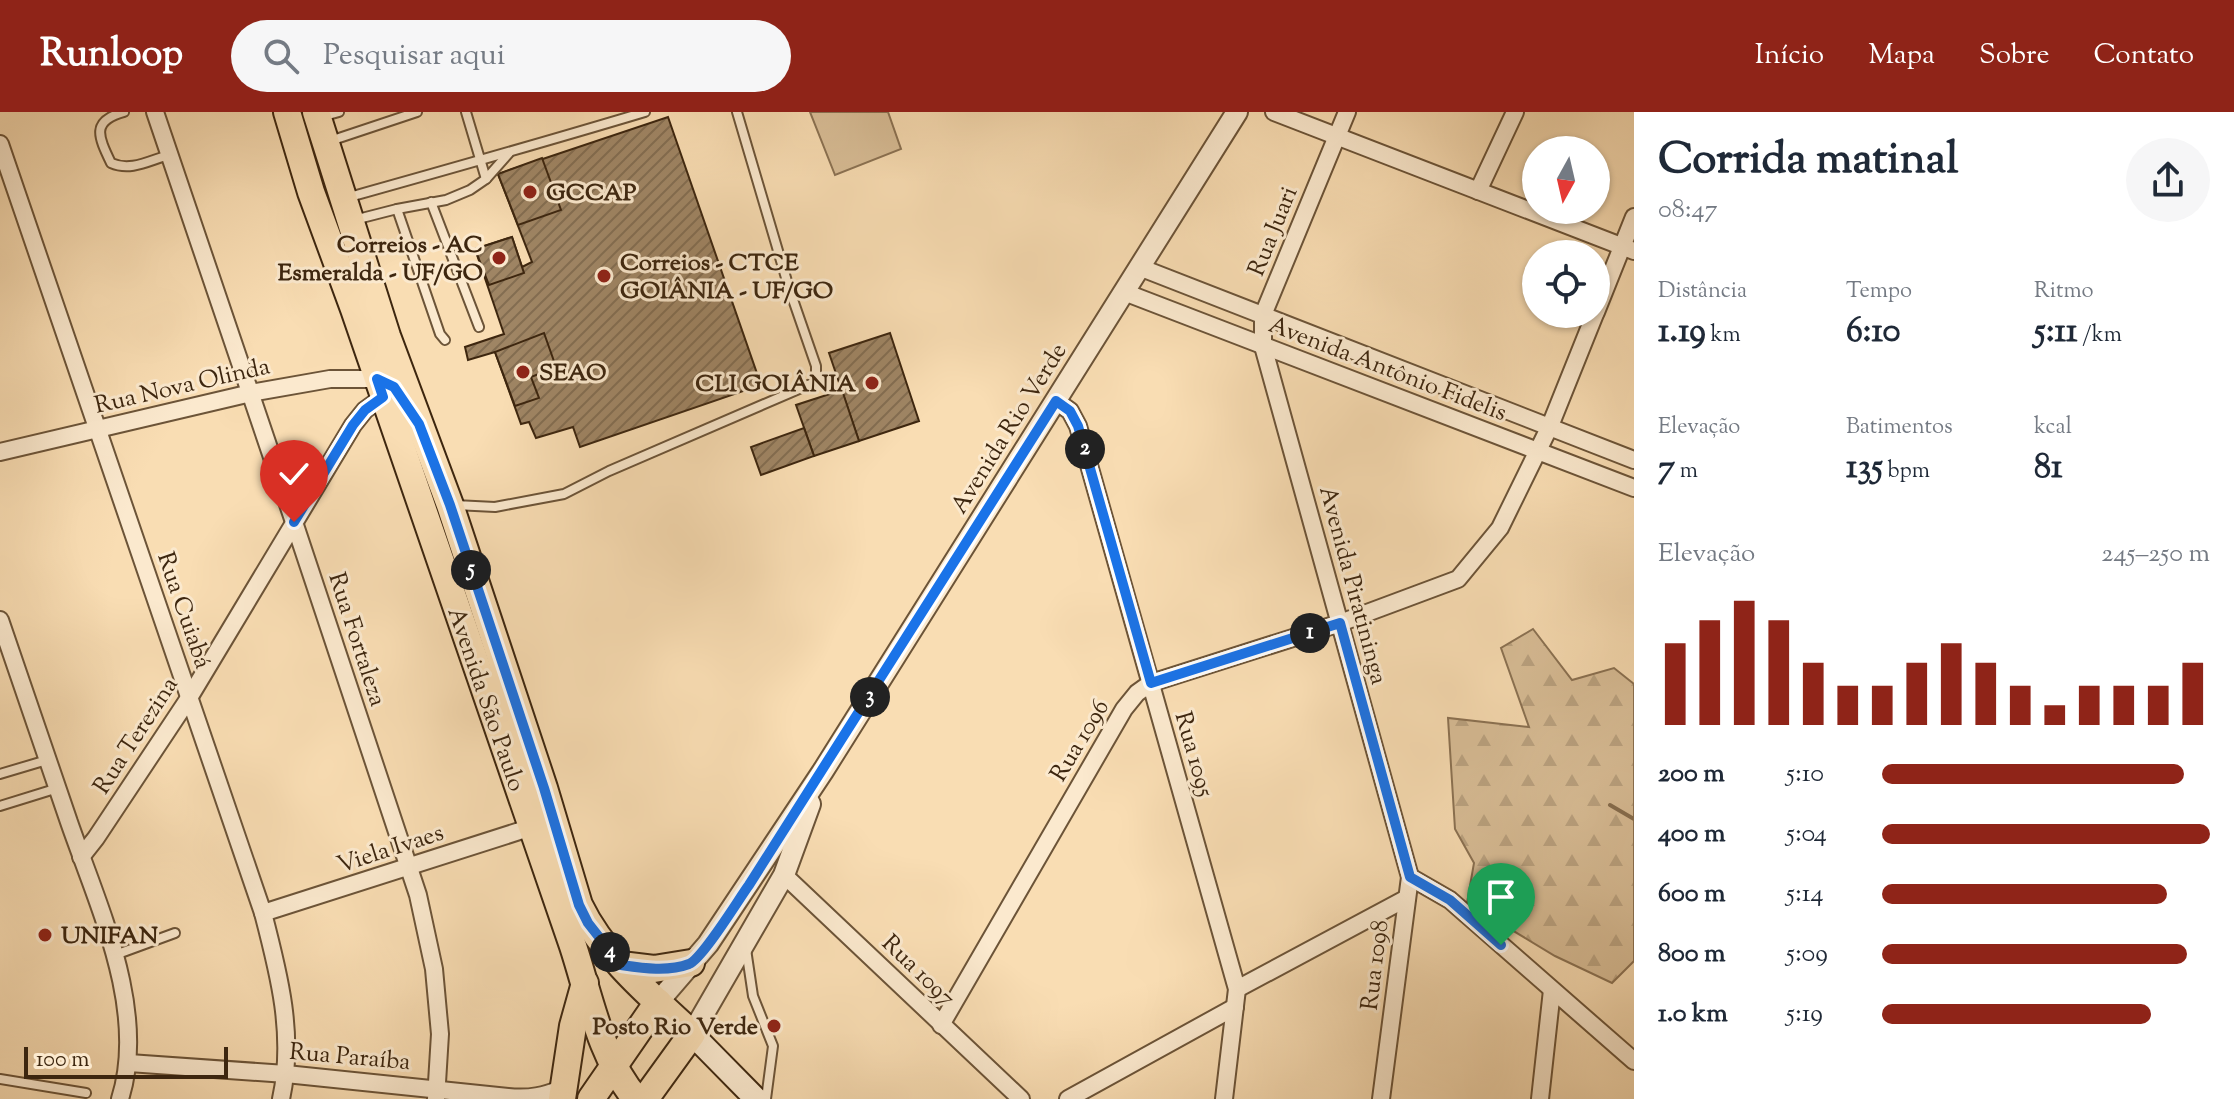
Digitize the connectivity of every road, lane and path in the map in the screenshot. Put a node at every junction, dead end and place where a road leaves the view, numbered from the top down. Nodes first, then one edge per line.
1 (124, 112) edge
2 (155, 112) edge
3 (287, 112) edge
4 (417, 112) edge
5 (466, 112) edge
6 (645, 112) edge
7 (737, 112) edge
8 (1237, 112) edge
9 (1274, 112) edge
10 (1347, 112) edge
11 (1515, 112) edge
12 (325, 121) edge
13 (1337, 136) junction
14 (0, 144) edge
15 (509, 153) junction
16 (169, 155) junction
17 (481, 159) junction
18 (486, 179) junction
19 (1478, 191) junction
20 (431, 202) junction
21 (397, 209) junction
22 (347, 210) junction
23 (1634, 217) edge
24 (1628, 249) edge
25 (1139, 267) junction
26 (1610, 285) edge
27 (1124, 292) junction
28 (354, 309) junction
29 (1263, 315) junction
30 (479, 327) dead end
31 (1590, 328) edge
32 (387, 336) junction
33 (445, 340) dead end
34 (1263, 346) junction
35 (380, 388) junction
36 (251, 393) junction
37 (1056, 401) junction
38 (419, 424) junction
39 (1550, 426) junction
40 (98, 429) junction
41 (0, 452) edge
42 (1537, 452) junction
43 (1634, 460) edge
44 (1634, 488) edge
45 (450, 505) junction
46 (294, 522) junction
47 (0, 620) edge
48 (1340, 623) junction
49 (1151, 683) junction
50 (189, 698) junction
51 (48, 760) junction
52 (823, 771) junction
53 (0, 774) edge
54 (58, 788) junction
55 (0, 806) edge
56 (532, 827) junction
57 (1398, 838) joint
58 (81, 857) junction
59 (409, 868) junction
60 (784, 875) junction
61 (1410, 877) junction
62 (1407, 898) junction
63 (263, 913) junction
64 (175, 933) dead end
65 (745, 945) junction
66 (115, 955) junction
67 (691, 963) junction
68 (621, 965) junction
69 (585, 983) junction
70 (1237, 989) junction
71 (1552, 990) junction
72 (658, 1002) junction
73 (1235, 1007) junction
74 (941, 1025) junction
75 (692, 1034) junction
76 (1634, 1061) edge
77 (129, 1063) junction
78 (613, 1066) junction
79 (286, 1074) junction
80 (0, 1079) edge
81 (86, 1093) dead end
82 (563, 1093) edge
83 (436, 1094) edge
84 (120, 1099) edge
85 (281, 1099) edge
86 (591, 1099) edge
87 (636, 1099) edge
88 (645, 1099) edge
89 (756, 1099) edge
90 (766, 1099) edge
91 (1021, 1099) edge
92 (1068, 1099) edge
93 (1224, 1099) edge
94 (1381, 1099) edge
95 (1540, 1099) edge

1 - 16 lane
2 - 16 street, Rua Fortaleza
3 - 28 main road, Avenida São Paulo
4 - 12 lane
5 - 17 lane
6 - 15 lane
7 - 45 lane
8 - 25 street, Avenida Rio Verde
9 - 13 street
10 - 13 street, Rua Juari
11 - 19 street
12 - 22 main road, Avenida São Paulo
13 - 19 street
13 - 29 street, Rua Juari
14 - 40 street, Rua Cuiabá
15 - 17 lane
15 - 18 lane
16 - 36 street, Rua Fortaleza
17 - 18 lane
17 - 22 lane
18 - 20 lane
19 - 24 street
20 - 21 lane
20 - 30 lane
21 - 22 lane
21 - 33 lane
22 - 32 main road, Avenida São Paulo
23 - 24 street
24 - 26 street
25 - 27 street, Avenida Rio Verde
25 - 29 street, Avenida Antônio Fidelis
27 - 34 street, Avenida Antônio Fidelis
27 - 37 street, Avenida Rio Verde
28 - 32 main road
28 - 35 main road, Avenida São Paulo
29 - 34 street, Rua Juari
29 - 39 street, Avenida Antônio Fidelis
31 - 39 street
32 - 38 main road, Avenida São Paulo
34 - 42 street, Avenida Antônio Fidelis
34 - 48 street, Avenida Piratininga
35 - 36 street, Rua Nova Olinda
35 - 38 main road
35 - 46 street, Rua Terezina
35 - 56 main road, Avenida São Paulo
36 - 40 street, Rua Nova Olinda
36 - 46 street, Rua Fortaleza
37 - 49 street, Rua 1095
37 - 52 street, Avenida Rio Verde
38 - 45 main road, Avenida São Paulo
39 - 42 street
39 - 43 street, Avenida Antônio Fidelis
40 - 41 street, Rua Nova Olinda
40 - 50 street, Rua Cuiabá
42 - 44 street, Avenida Antônio Fidelis
42 - 48 street, Rua 1096
45 - 68 main road, Avenida São Paulo
46 - 50 street, Rua Terezina
46 - 59 street, Rua Fortaleza
47 - 51 street
48 - 49 street, Rua 1096
48 - 57 street, Avenida Piratininga
49 - 70 street, Rua 1095
49 - 74 street, Rua 1096
50 - 58 street, Rua Terezina
50 - 63 street, Rua Cuiabá
51 - 53 lane
51 - 54 street
52 - 60 street, Avenida Rio Verde
52 - 67 street, Avenida Rio Verde
54 - 55 lane
54 - 58 street
56 - 59 street, Viela Ivaes
56 - 69 main road, Avenida São Paulo
57 - 61 street, Rua 1098
58 - 66 street
59 - 63 street, Viela Ivaes
59 - 83 street, Rua Fortaleza
60 - 65 street, Avenida Rio Verde
60 - 74 street, Rua 1097
61 - 62 street, Rua 1098
61 - 71 street
62 - 70 street
62 - 94 street, Rua 1098
63 - 79 street, Rua Cuiabá
64 - 66 lane
65 - 75 street, Avenida Rio Verde
65 - 90 lane
66 - 77 street
67 - 68 main road
67 - 72 street, Avenida Rio Verde
68 - 72 main road, Avenida São Paulo
69 - 78 main road, Avenida São Paulo
69 - 82 main road
70 - 73 street
71 - 76 street
71 - 95 street
72 - 75 main road, Avenida São Paulo
72 - 78 main road
73 - 92 street
73 - 93 street
74 - 91 street, Rua 1097
75 - 88 main road
75 - 89 main road
77 - 79 street, Rua Paraíba
77 - 84 street
78 - 86 main road
78 - 87 main road, Avenida São Paulo
79 - 83 street, Rua Paraíba
79 - 85 street, Rua Cuiabá
80 - 81 lane
82 - 83 street, Rua Paraíba

